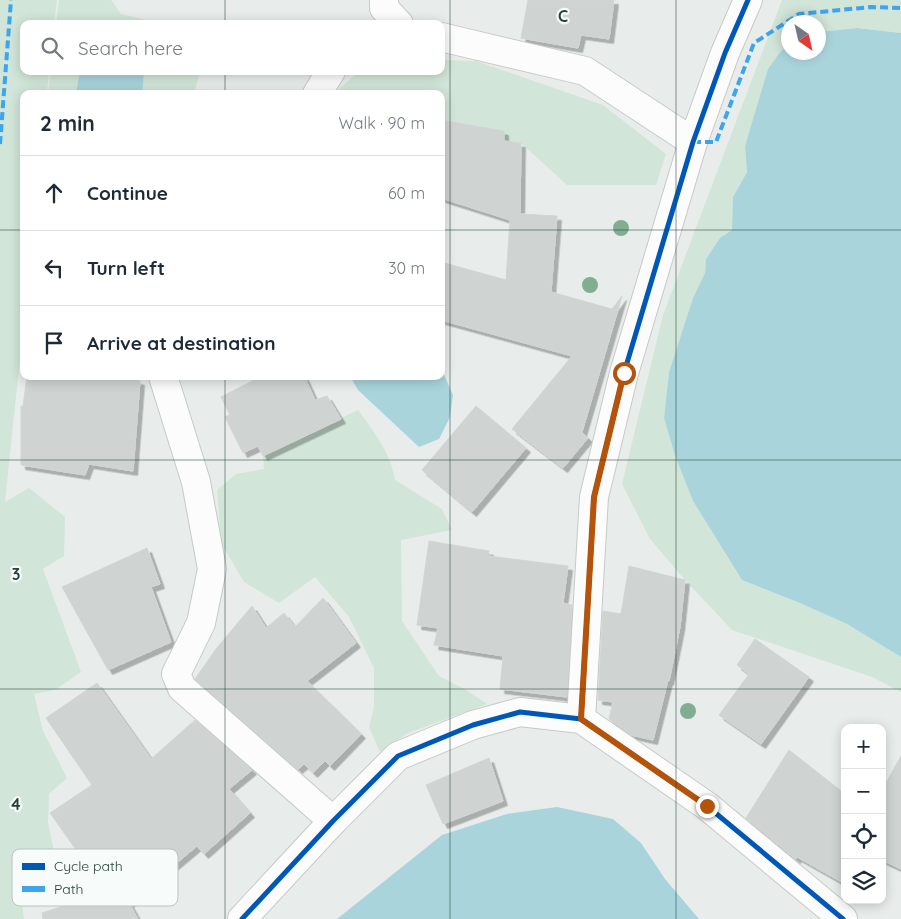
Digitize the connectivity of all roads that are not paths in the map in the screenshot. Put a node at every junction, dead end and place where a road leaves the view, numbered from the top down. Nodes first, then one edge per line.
1 (384, 0) edge
2 (748, 0) edge
3 (395, 20) edge
4 (445, 38) edge
5 (329, 75) edge
6 (319, 90) edge
7 (693, 142) junction
8 (164, 380) edge
9 (581, 719) junction
10 (333, 822) junction
11 (242, 919) edge
12 (843, 919) edge

1 - 3 street
2 - 7 street
4 - 7 street
5 - 6 street
7 - 9 street
8 - 10 street
9 - 10 street
9 - 12 street
10 - 11 street

